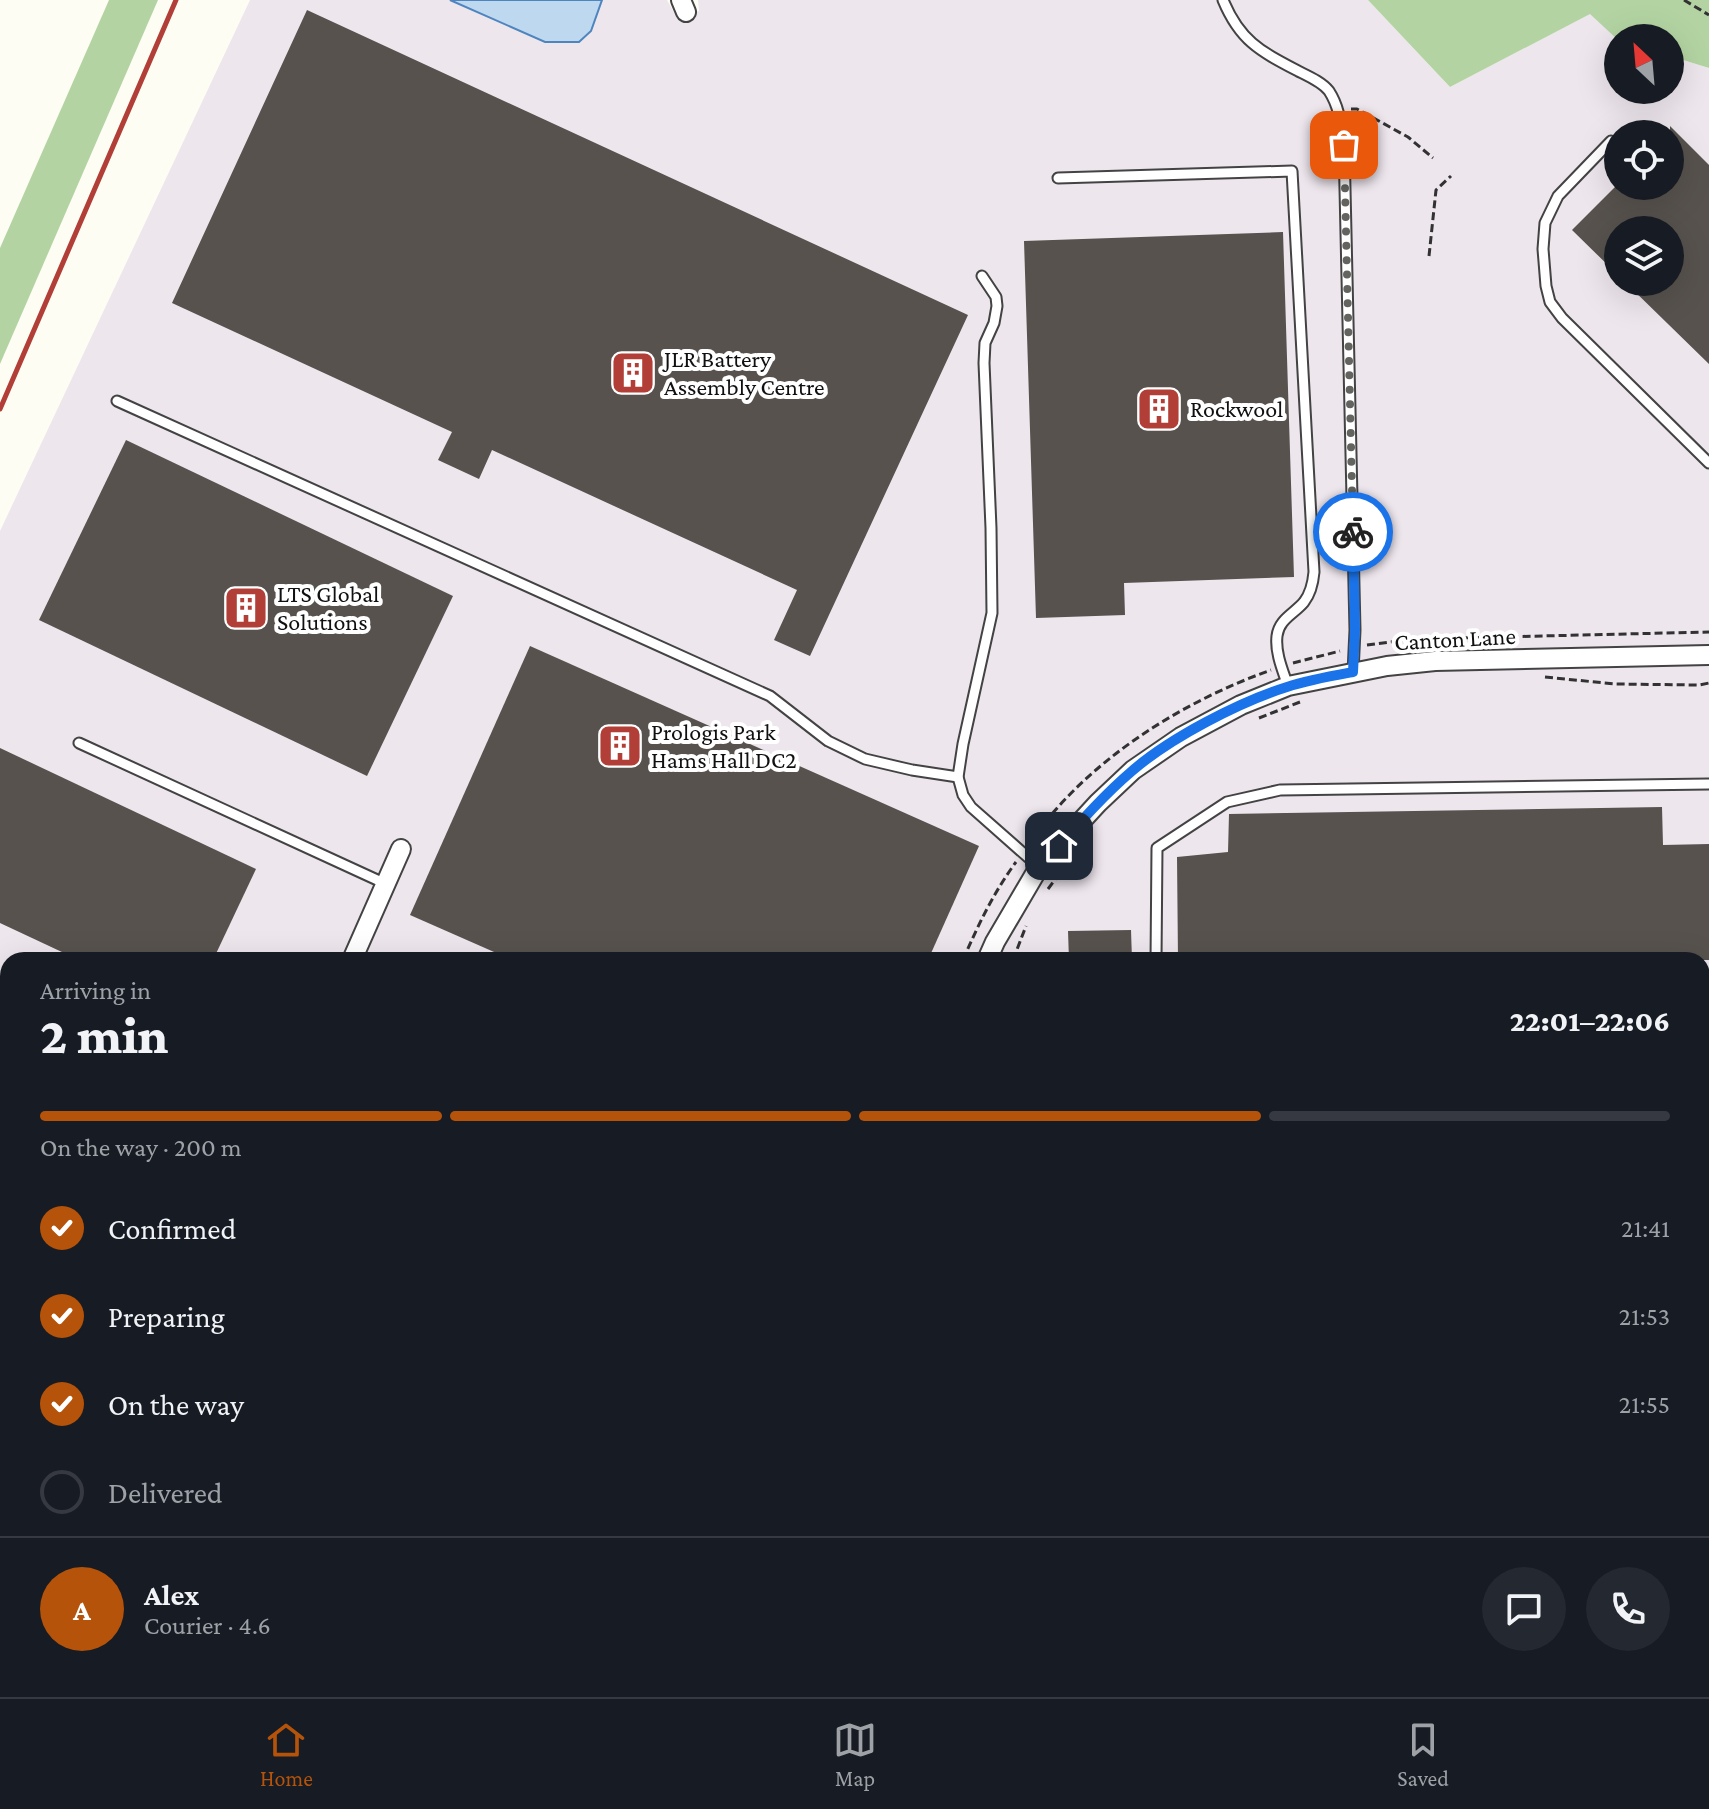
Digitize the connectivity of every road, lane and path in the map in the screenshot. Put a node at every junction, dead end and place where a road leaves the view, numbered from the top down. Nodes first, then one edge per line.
1 (1223, 0) edge
2 (1684, 0) edge
3 (1709, 15) edge
4 (1339, 110) junction
5 (1604, 148) edge
6 (1433, 158) dead end
7 (1451, 176) dead end
8 (1058, 178) dead end
9 (1429, 256) dead end
10 (982, 276) dead end
11 (117, 401) dead end
12 (1709, 463) edge
13 (1709, 632) edge
14 (1354, 648) junction
15 (1709, 655) edge
16 (1282, 666) junction
17 (1353, 672) junction
18 (1546, 677) dead end
19 (1709, 683) edge
20 (1288, 686) junction
21 (1299, 703) dead end
22 (1257, 719) dead end
23 (79, 743) dead end
24 (958, 777) junction
25 (1709, 784) edge
26 (401, 849) dead end
27 (1023, 853) junction
28 (1068, 862) dead end
29 (1039, 867) junction
30 (386, 884) junction
31 (1042, 897) dead end
32 (1028, 921) dead end
33 (356, 952) edge
34 (967, 952) edge
35 (991, 952) edge
36 (1016, 952) edge
37 (1156, 952) edge

1 - 4 lane
2 - 3 path
4 - 6 path
4 - 14 lane
5 - 12 lane
7 - 9 path
8 - 16 lane
10 - 24 lane
11 - 24 lane
13 - 14 path
14 - 16 path
14 - 17 lane
15 - 17 street, Canton Lane
16 - 20 lane
16 - 27 path
17 - 20 street, Canton Lane
18 - 19 path
20 - 29 street, Canton Lane
21 - 22 path
23 - 30 lane
24 - 27 lane
25 - 37 lane
26 - 30 street
27 - 29 lane
27 - 34 path
28 - 31 path
29 - 35 street, Canton Lane
30 - 33 street
32 - 36 path

